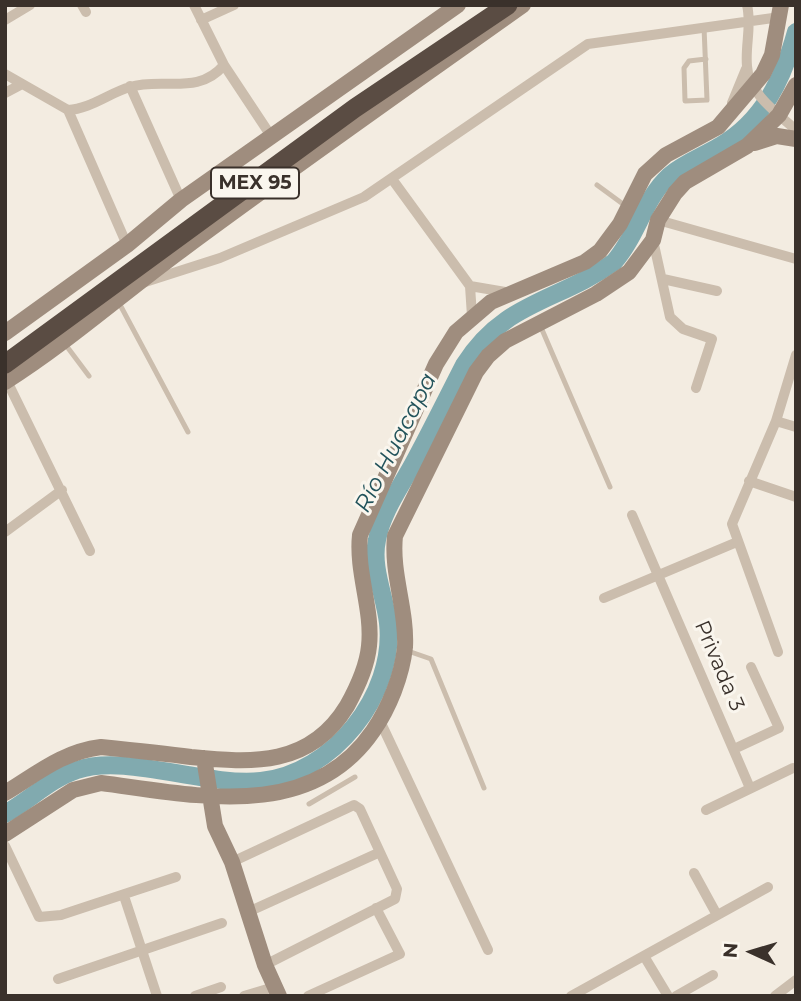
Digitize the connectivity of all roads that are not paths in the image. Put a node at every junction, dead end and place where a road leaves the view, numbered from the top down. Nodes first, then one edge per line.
1 (30, 5) edge
2 (194, 5) edge
3 (234, 5) edge
4 (458, 5) edge
5 (486, 5) edge
6 (508, 5) edge
7 (523, 5) edge
8 (747, 5) edge
9 (781, 11) edge
10 (5, 20) edge
11 (201, 20) junction
12 (750, 20) junction
13 (704, 27) junction
14 (706, 59) junction
15 (224, 65) junction
16 (747, 66) junction
17 (5, 74) edge
18 (398, 80) junction
19 (22, 84) junction
20 (796, 85) edge
21 (130, 86) junction
22 (754, 89) junction
23 (5, 93) edge
24 (381, 109) junction
25 (68, 110) junction
26 (777, 112) junction
27 (718, 127) junction
28 (796, 130) edge
29 (271, 136) junction
30 (796, 139) edge
31 (747, 146) junction
32 (392, 179) junction
33 (597, 185) dead end
34 (181, 200) junction
35 (627, 207) junction
36 (658, 220) junction
37 (653, 240) junction
38 (127, 245) junction
39 (796, 259) edge
40 (663, 279) junction
41 (136, 283) junction
42 (470, 286) junction
43 (717, 291) dead end
44 (511, 293) junction
45 (118, 301) junction
46 (472, 316) junction
47 (538, 323) junction
48 (5, 333) edge
49 (64, 342) junction
50 (5, 354) edge
51 (796, 355) edge
52 (6, 376) edge
53 (89, 376) dead end
54 (696, 388) dead end
55 (776, 421) junction
56 (796, 427) edge
57 (188, 432) dead end
58 (749, 481) junction
59 (610, 487) dead end
60 (62, 490) junction
61 (796, 497) edge
62 (632, 515) dead end
63 (5, 532) edge
64 (737, 542) junction
65 (90, 551) dead end
66 (659, 574) junction
67 (604, 598) dead end
68 (405, 650) junction
69 (778, 652) dead end
70 (751, 667) dead end
71 (380, 721) junction
72 (734, 749) junction
73 (204, 760) junction
74 (793, 768) dead end
75 (355, 777) dead end
76 (330, 782) junction
77 (484, 788) dead end
78 (750, 788) junction
79 (167, 792) junction
80 (5, 793) edge
81 (210, 793) junction
82 (244, 798) junction
83 (309, 804) dead end
84 (706, 810) dead end
85 (215, 825) junction
86 (5, 834) edge
87 (5, 846) edge
88 (378, 853) junction
89 (232, 862) junction
90 (694, 873) dead end
91 (176, 877) dead end
92 (768, 887) dead end
93 (124, 897) junction
94 (376, 908) junction
95 (248, 912) junction
96 (717, 915) junction
97 (222, 923) dead end
98 (488, 950) dead end
99 (143, 952) junction
100 (644, 956) junction
101 (265, 964) junction
102 (713, 975) dead end
103 (58, 979) dead end
104 (796, 980) edge
105 (221, 987) dead end
106 (276, 992) edge
107 (157, 996) edge
108 (195, 996) edge
109 (244, 996) edge
110 (308, 996) edge
111 (571, 996) edge
112 (668, 996) edge
113 (676, 996) edge
114 (775, 996) edge

1 - 10 street
2 - 11 street
3 - 11 street
4 - 29 main road
5 - 50 highway, MEX 95
6 - 18 highway, MEX 95
7 - 24 main road
8 - 12 street
9 - 12 street
9 - 22 main road
11 - 15 street
12 - 13 street
12 - 16 street
13 - 14 lane
13 - 32 street
14 - 14 lane
15 - 21 street
15 - 29 street
16 - 22 street
16 - 27 street
17 - 19 street
18 - 24 highway
18 - 52 highway, MEX 95
19 - 23 street
19 - 25 street
20 - 26 main road
21 - 25 street
21 - 34 street
22 - 26 street
22 - 27 main road
24 - 41 main road
25 - 38 street
26 - 28 street
26 - 31 main road
27 - 35 main road
29 - 34 main road
30 - 31 main road
31 - 36 main road
32 - 41 street
32 - 42 street
33 - 35 lane
34 - 38 main road
35 - 44 main road
36 - 37 main road
36 - 39 street
37 - 40 street
37 - 47 main road
38 - 48 main road
40 - 43 street
40 - 54 street
41 - 45 main road
42 - 44 street
42 - 46 street
44 - 46 main road
45 - 49 main road
45 - 57 lane
46 - 73 main road
47 - 59 lane
47 - 68 main road
49 - 52 main road
49 - 53 lane
51 - 55 street
52 - 60 street
55 - 56 street
55 - 58 street
58 - 61 street
58 - 64 street
60 - 63 street
60 - 65 street
62 - 66 street, Privada 3
64 - 66 street
64 - 69 street
66 - 67 street
66 - 72 street, Privada 3
68 - 71 main road
68 - 77 lane
70 - 72 street
71 - 76 main road
71 - 98 street
72 - 78 street, Privada 3
73 - 80 main road
73 - 81 main road
74 - 78 street
75 - 76 lane
76 - 82 main road
76 - 83 lane
78 - 84 street
79 - 81 main road
79 - 85 main road
79 - 86 main road
81 - 82 main road
81 - 85 main road
82 - 85 main road
85 - 89 main road
87 - 93 street
88 - 89 street
88 - 94 street
88 - 95 street
89 - 95 main road
90 - 96 street
91 - 93 street
92 - 96 street
93 - 99 street
94 - 101 street
94 - 110 street
95 - 101 main road
96 - 100 street
97 - 99 street
99 - 103 street
99 - 107 street
100 - 111 street
100 - 112 street
101 - 106 main road
102 - 113 street
104 - 114 street
105 - 108 street
106 - 109 street

